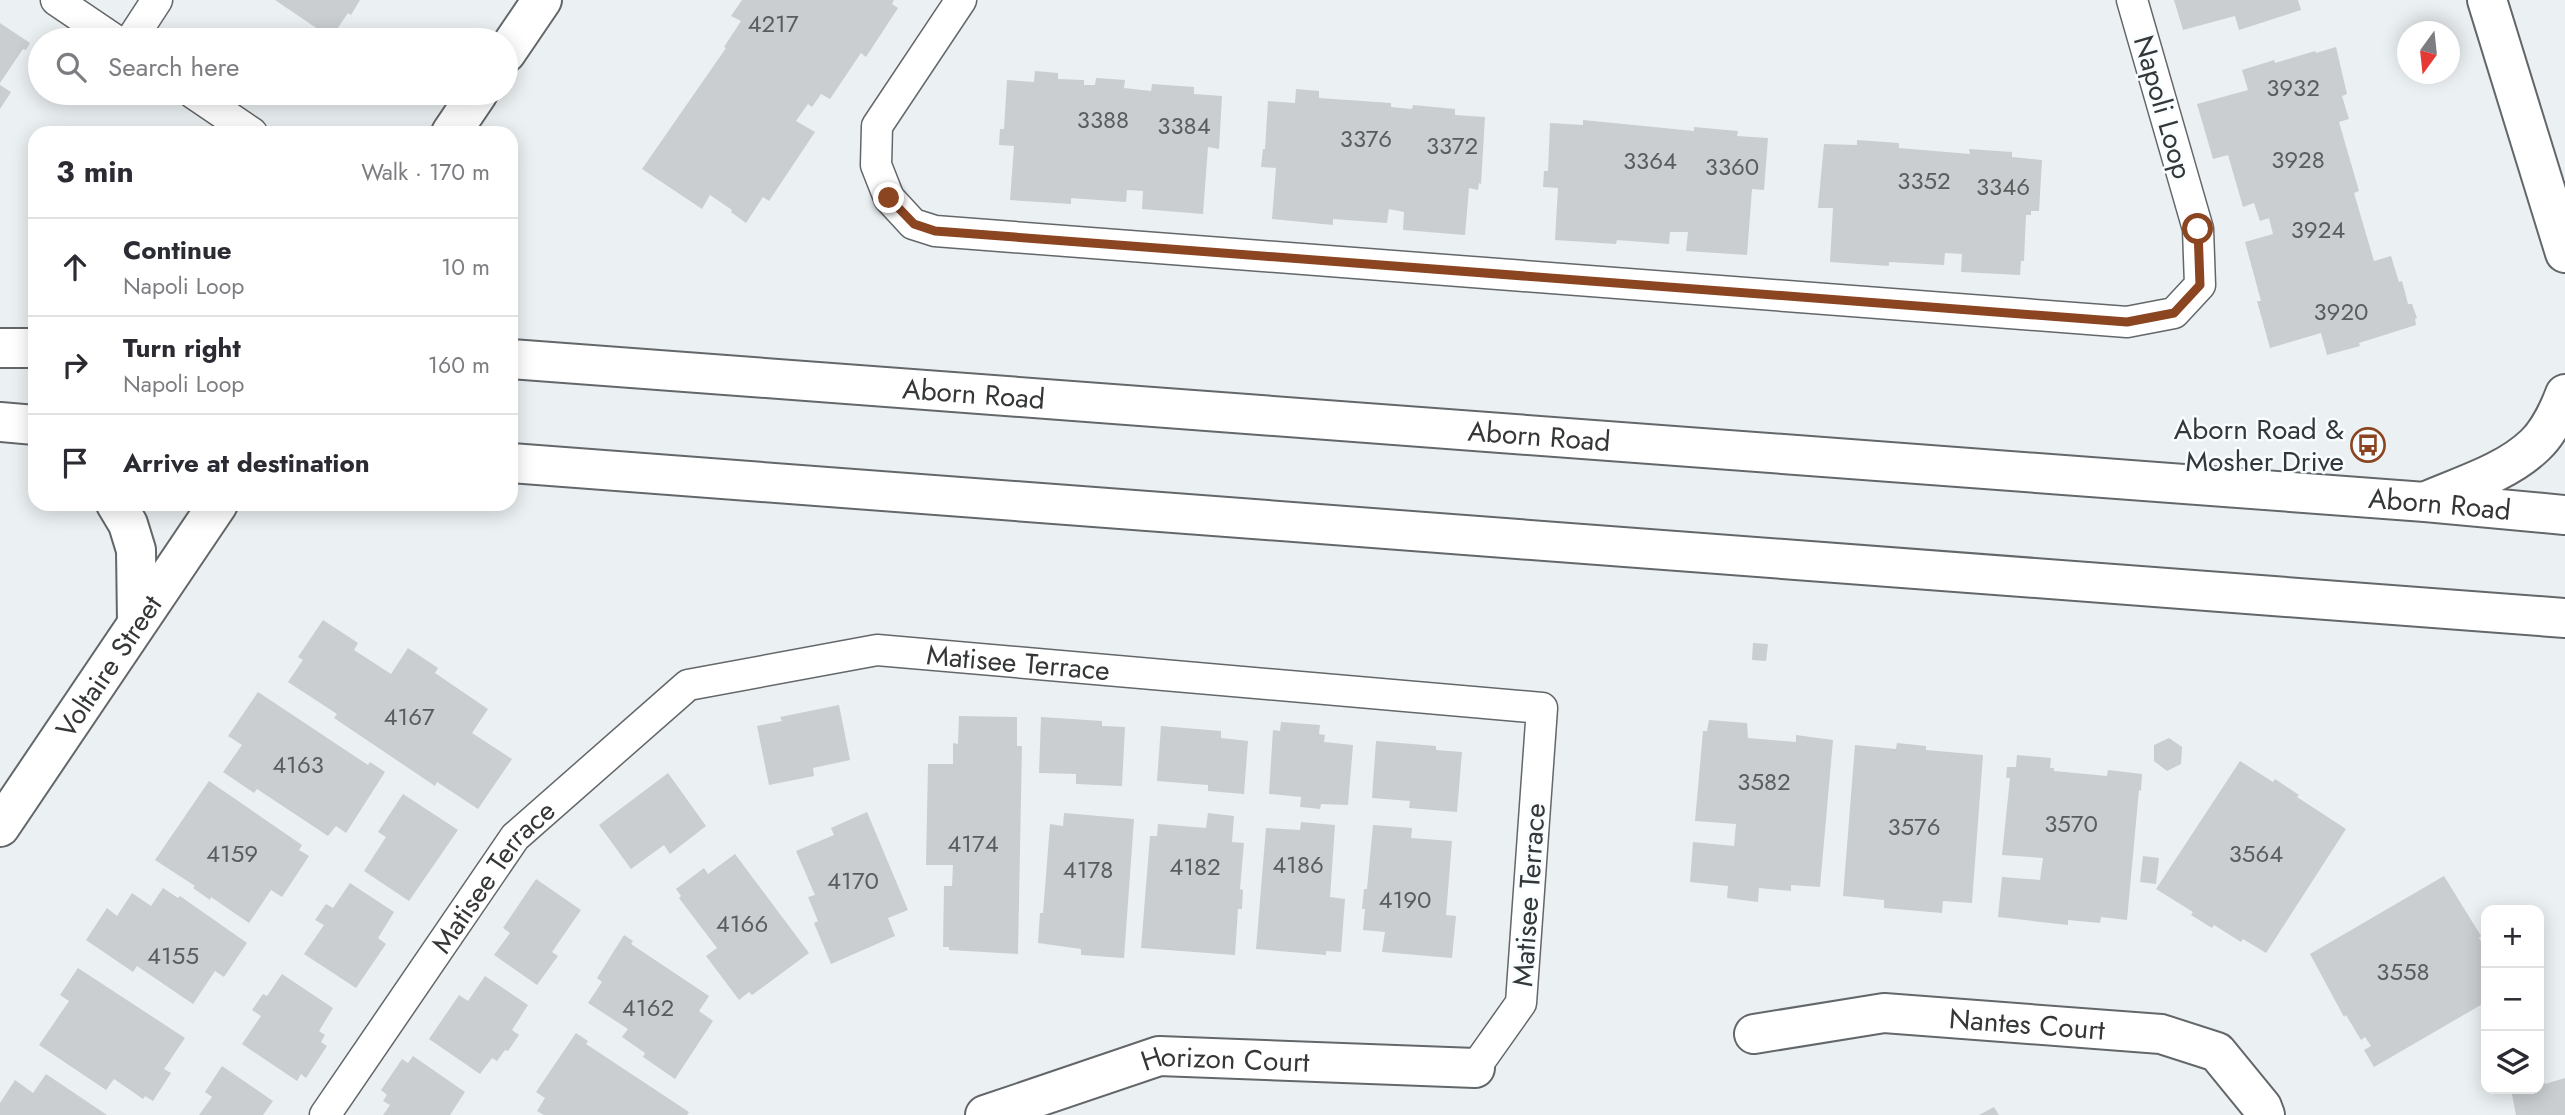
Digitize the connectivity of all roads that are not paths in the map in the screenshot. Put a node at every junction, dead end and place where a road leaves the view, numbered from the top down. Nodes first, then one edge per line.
1 (56, 0) edge
2 (157, 0) edge
3 (542, 0) edge
4 (961, 0) edge
5 (2132, 0) edge
6 (2487, 0) edge
7 (97, 28) edge
8 (139, 28) edge
9 (518, 35) edge
10 (211, 105) edge
11 (470, 105) edge
12 (242, 126) edge
13 (456, 126) edge
14 (2565, 253) edge
15 (0, 348) edge
16 (28, 348) edge
17 (518, 360) edge
18 (2565, 394) edge
19 (0, 422) edge
20 (28, 424) edge
21 (518, 464) edge
22 (2425, 502) junction
23 (120, 511) edge
24 (213, 511) edge
25 (2565, 515) edge
26 (2565, 618) edge
27 (137, 622) junction
28 (0, 827) edge
29 (1755, 1034) dead end
30 (1475, 1068) joint
31 (325, 1115) edge
32 (985, 1115) edge
33 (2265, 1115) edge

1 - 7 lane
2 - 8 lane
3 - 9 main road
4 - 5 lane, Napoli Loop
6 - 14 main road
10 - 12 lane
11 - 13 main road
15 - 16 main road
17 - 22 main road, Aborn Road
18 - 22 main road
19 - 20 main road
21 - 26 main road
22 - 25 main road, Aborn Road
23 - 27 main road
24 - 27 main road, Voltaire Street
27 - 28 main road, Voltaire Street
29 - 33 main road, Nantes Court
30 - 31 lane, Matisee Terrace
30 - 32 main road, Horizon Court

